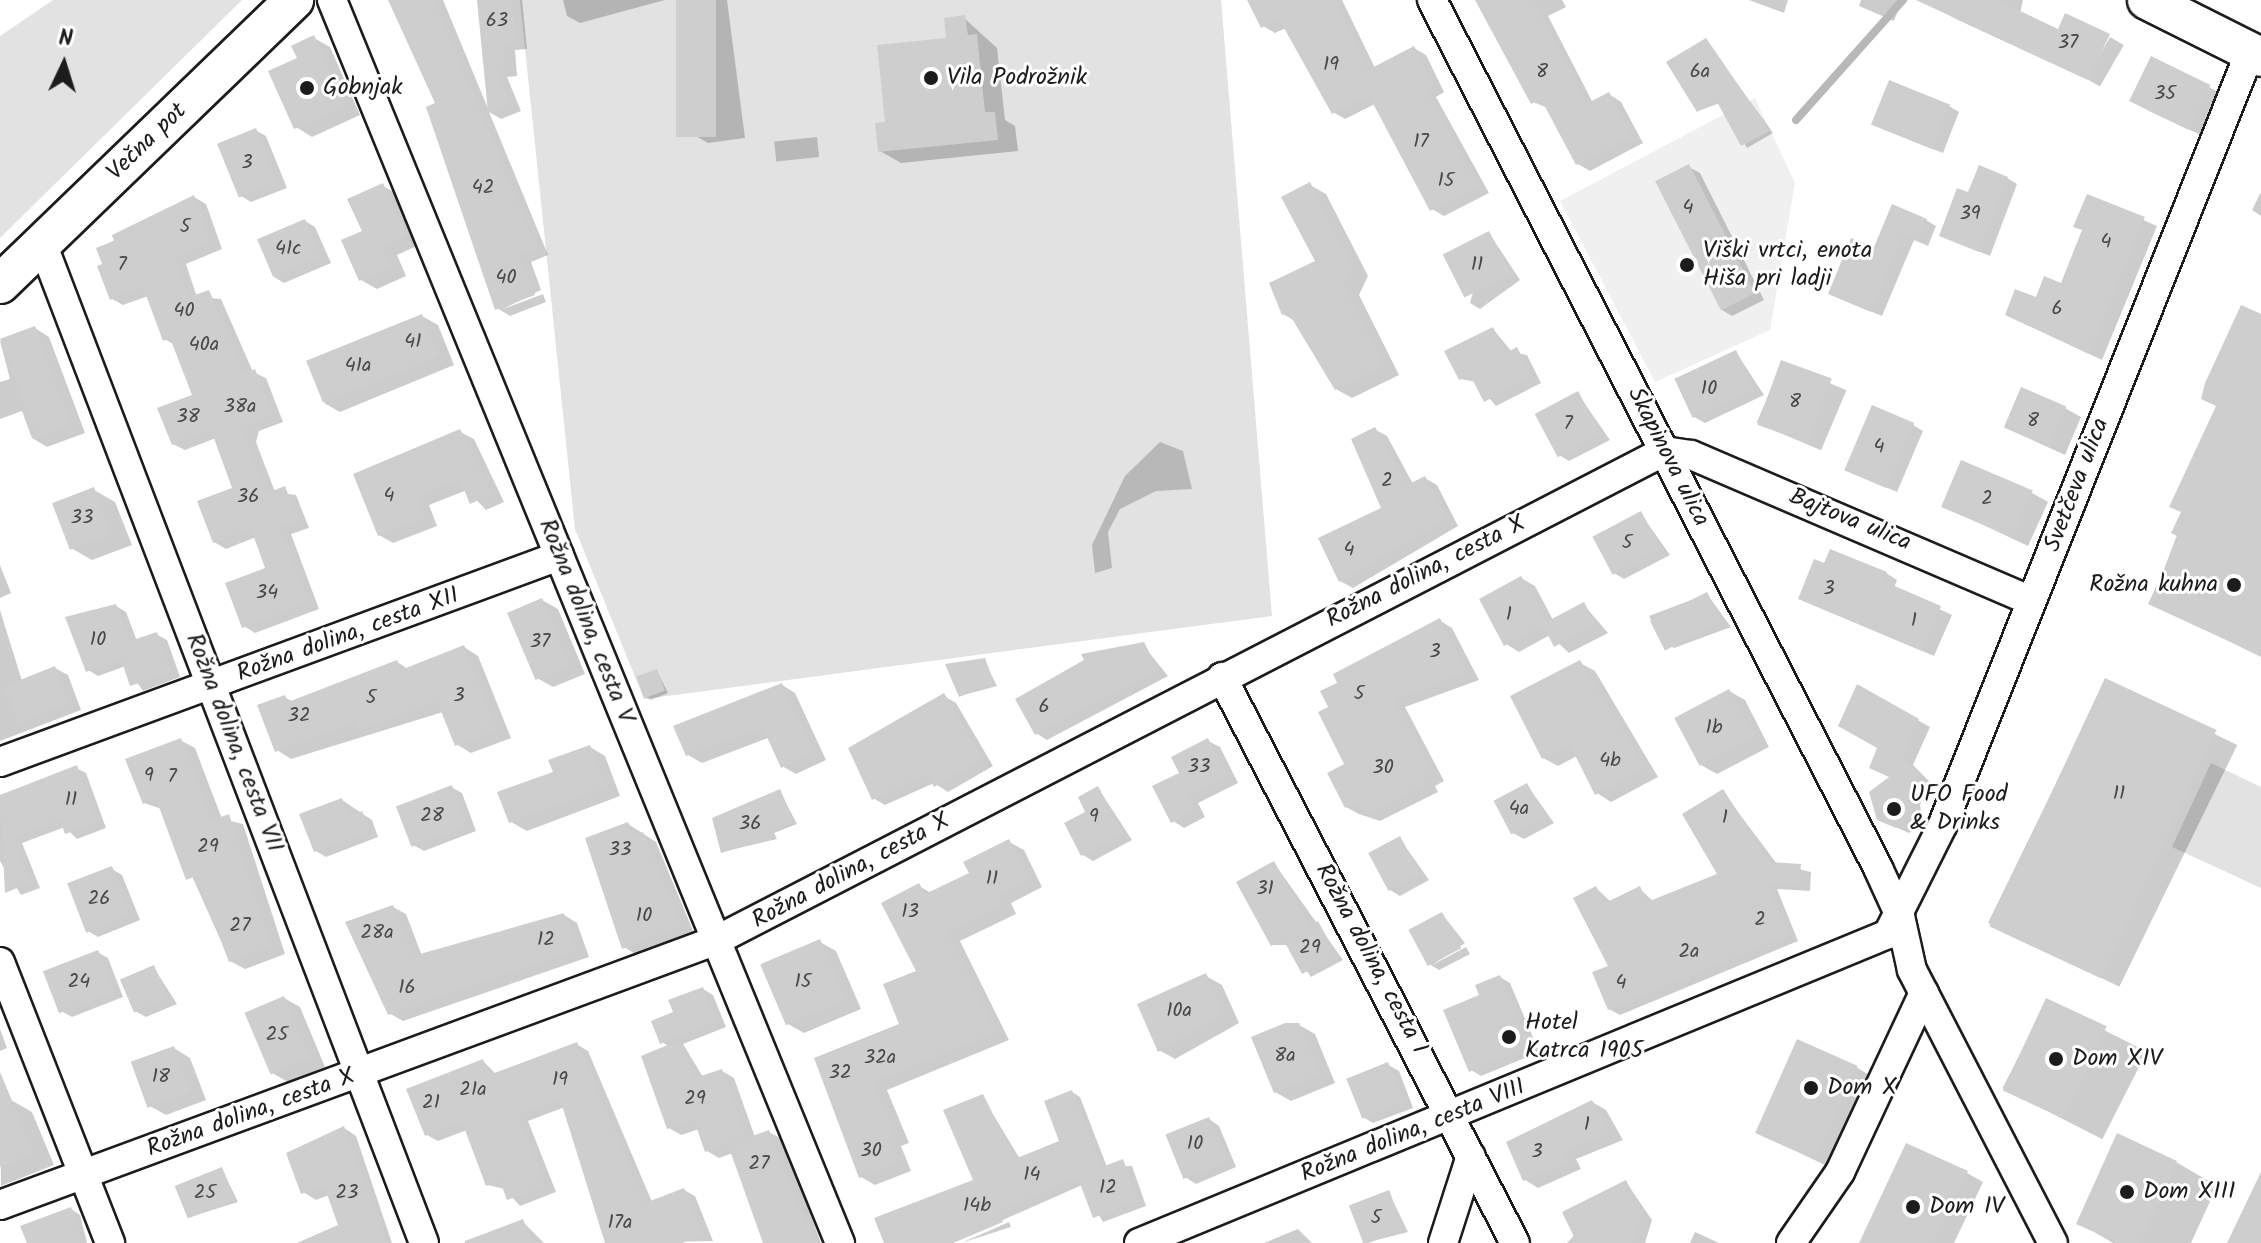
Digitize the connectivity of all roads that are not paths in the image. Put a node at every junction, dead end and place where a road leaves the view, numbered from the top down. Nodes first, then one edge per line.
1 (294, 0) edge
2 (332, 0) edge
3 (1432, 0) edge
4 (2147, 0) edge
5 (2255, 55) edge
6 (42, 243) junction
7 (0, 284) edge
8 (1665, 451) junction
9 (559, 556) junction
10 (2031, 601) junction
11 (1222, 677) junction
12 (212, 685) junction
13 (0, 762) edge
14 (1900, 916) junction
15 (717, 940) junction
16 (0, 962) edge
17 (1924, 993) junction
18 (359, 1073) junction
19 (1453, 1115) junction
20 (1471, 1156) junction
21 (84, 1175) junction
22 (0, 1205) edge
23 (110, 1243) edge
24 (424, 1243) edge
25 (840, 1243) edge
26 (1139, 1243) edge
27 (1443, 1243) edge
28 (1515, 1243) edge
29 (1791, 1243) edge
30 (2053, 1243) edge

1 - 6 main road, Večna pot
2 - 9 street, Rožna dolina, cesta V
3 - 8 street, Skapinova ulica
4 - 5 main road
5 - 10 street, Svetčeva ulica
6 - 7 main road, Večna pot
6 - 12 street, Rožna dolina, cesta VII
8 - 10 street, Bajtova ulica
8 - 11 street, Rožna dolina, cesta X
8 - 14 street, Skapinova ulica
9 - 12 street, Rožna dolina, cesta XII
9 - 15 street, Rožna dolina, cesta V
10 - 14 street, Svetčeva ulica
11 - 15 street, Rožna dolina, cesta X
11 - 19 street, Rožna dolina, cesta I
12 - 13 street, Rožna dolina, cesta XII
12 - 18 street, Rožna dolina, cesta VII
14 - 17 street
14 - 19 street, Rožna dolina, cesta VIII
15 - 18 street, Rožna dolina, cesta X
15 - 25 street, Rožna dolina, cesta V
16 - 21 street
17 - 29 street
17 - 30 street
18 - 21 street, Rožna dolina, cesta X
18 - 24 street, Rožna dolina, cesta VII
19 - 20 street, Rožna dolina, cesta I
19 - 26 street, Rožna dolina, cesta VIII
20 - 27 street
20 - 28 street, Rožna dolina, cesta I
21 - 22 street, Rožna dolina, cesta X
21 - 23 street

